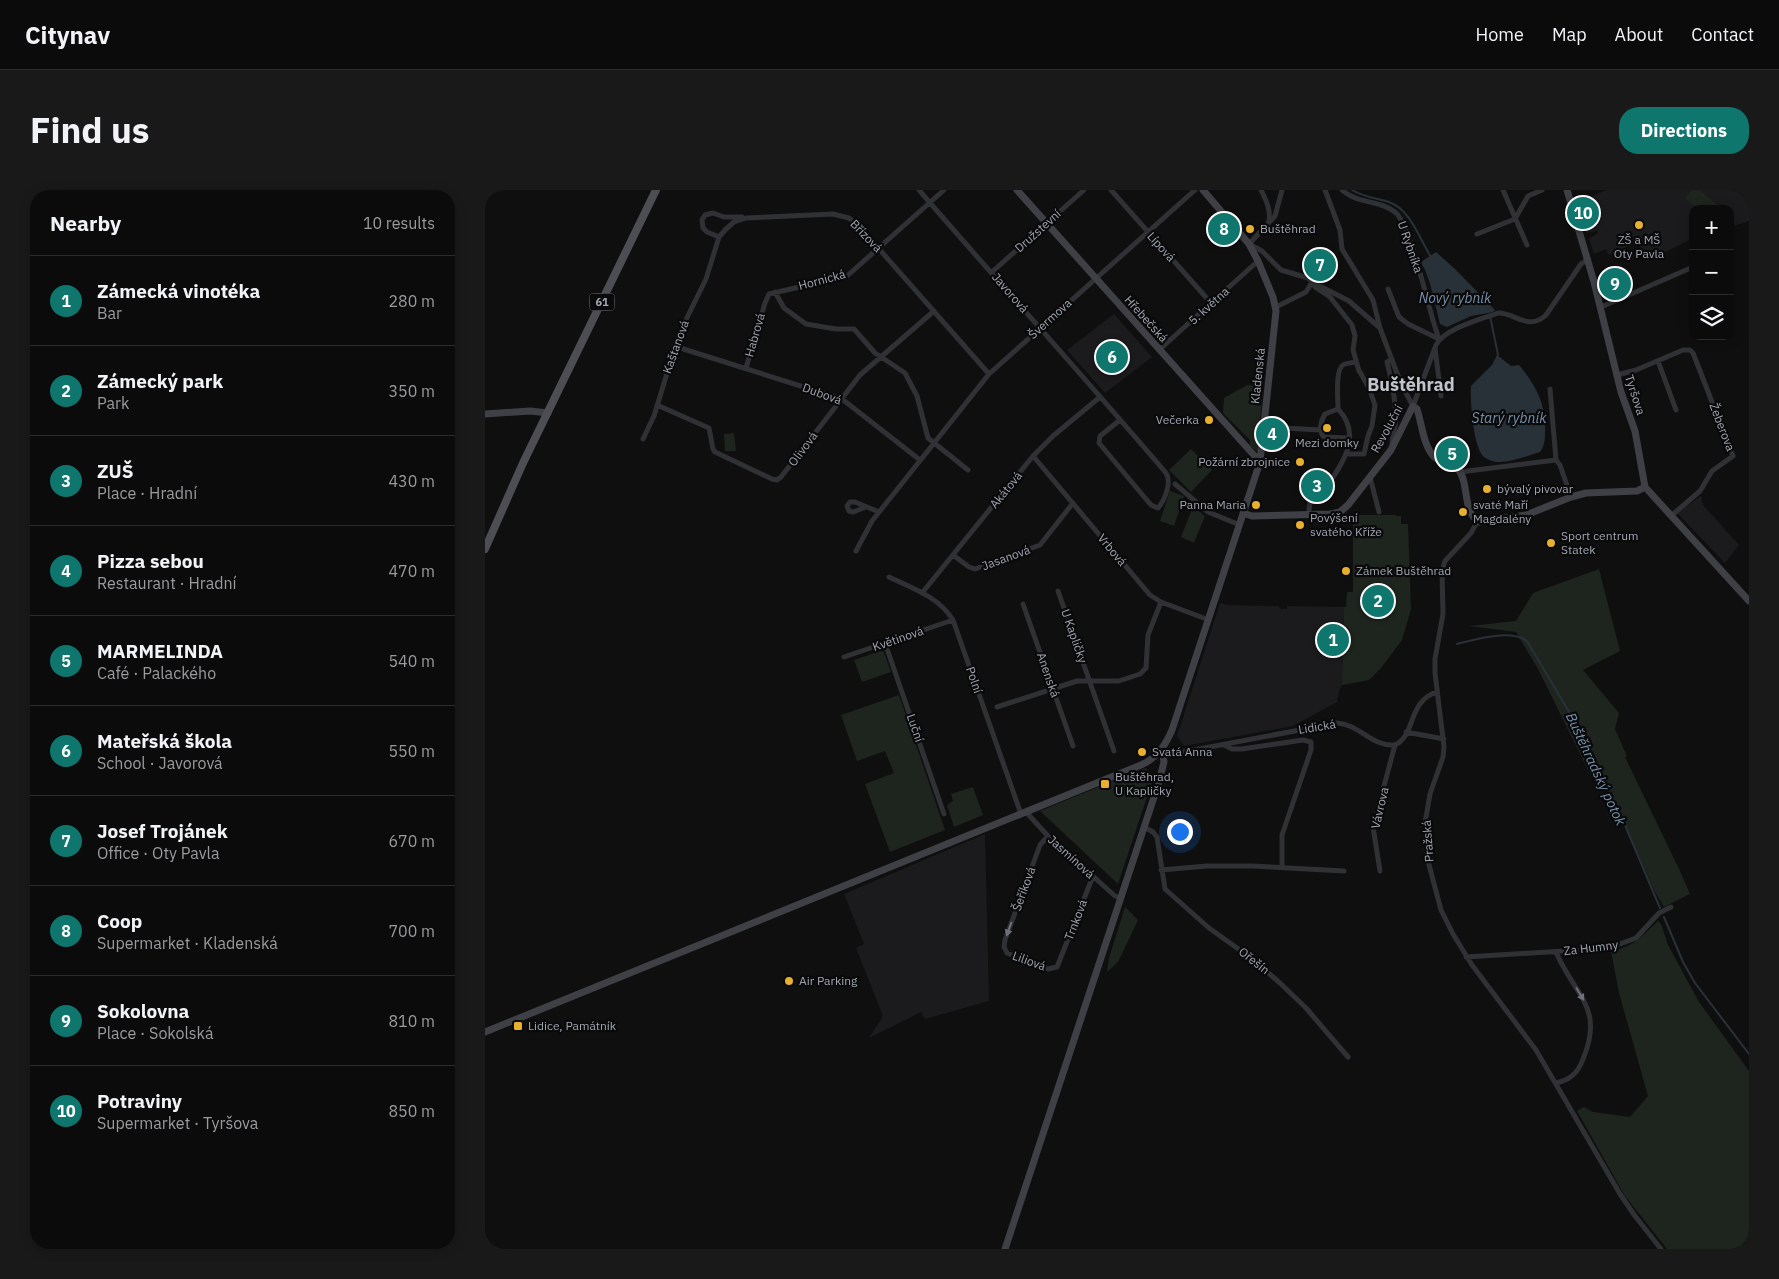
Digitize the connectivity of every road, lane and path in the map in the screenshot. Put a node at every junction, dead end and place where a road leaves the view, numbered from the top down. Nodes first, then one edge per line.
1 (656, 190) edge
2 (919, 190) edge
3 (944, 190) edge
4 (1017, 190) edge
5 (1084, 190) edge
6 (1111, 190) edge
7 (1195, 190) edge
8 (1203, 190) edge
9 (1261, 190) edge
10 (1282, 190) edge
11 (1325, 190) edge
12 (1342, 190) edge
13 (1503, 190) edge
14 (1542, 190) edge
15 (1567, 190) edge
16 (930, 202) junction
17 (750, 217) junction
18 (1515, 219) junction
19 (1269, 221) junction
20 (1046, 223) junction
21 (1148, 232) junction
22 (1477, 234) dead end
23 (719, 237) junction
24 (1249, 244) junction
25 (1527, 245) dead end
26 (879, 248) junction
27 (1588, 259) junction
28 (1258, 262) junction
29 (1689, 269) edge
30 (992, 272) junction
31 (1095, 278) junction
32 (1312, 282) junction
33 (1388, 289) dead end
34 (775, 292) junction
35 (1211, 303) junction
36 (1276, 307) junction
37 (1601, 307) junction
38 (933, 311) junction
39 (1041, 327) junction
40 (1380, 328) junction
41 (1439, 340) junction
42 (674, 346) junction
43 (1435, 348) junction
44 (1159, 350) junction
45 (882, 356) junction
46 (1392, 359) junction
47 (1355, 362) junction
48 (1658, 362) junction
49 (746, 368) junction
50 (989, 374) junction
51 (1617, 375) junction
52 (1550, 389) dead end
53 (1441, 396) dead end
54 (1100, 397) junction
55 (842, 399) junction
56 (657, 405) junction
57 (1413, 406) junction
58 (1338, 409) junction
59 (1676, 410) dead end
60 (548, 413) junction
61 (485, 414) edge
62 (1120, 420) junction
63 (1264, 427) junction
64 (1321, 430) junction
65 (1349, 438) junction
66 (643, 439) dead end
67 (933, 443) junction
68 (1393, 448) junction
69 (1347, 454) junction
70 (1033, 456) junction
71 (920, 460) junction
72 (1556, 460) junction
73 (1260, 462) junction
74 (968, 470) dead end
75 (1460, 472) junction
76 (1371, 477) junction
77 (1175, 484) dead end
78 (1645, 487) junction
79 (1571, 497) junction
80 (1073, 504) junction
81 (866, 507) dead end
82 (879, 512) junction
83 (1379, 512) dead end
84 (1243, 514) junction
85 (1309, 515) junction
86 (1671, 516) junction
87 (1477, 522) junction
88 (1240, 526) junction
89 (485, 549) edge
90 (856, 551) dead end
91 (953, 555) junction
92 (889, 577) dead end
93 (1058, 591) dead end
94 (922, 593) junction
95 (1749, 601) edge
96 (1161, 602) junction
97 (1023, 604) dead end
98 (953, 620) junction
99 (1209, 620) junction
100 (885, 643) junction
101 (844, 657) dead end
102 (1089, 680) junction
103 (1052, 688) junction
104 (1436, 692) junction
105 (997, 708) dead end
106 (1406, 732) junction
107 (1444, 739) junction
108 (1224, 744) junction
109 (1395, 745) junction
110 (1073, 746) dead end
111 (1162, 749) junction
112 (1114, 751) dead end
113 (1023, 813) junction
114 (944, 814) dead end
115 (1144, 827) junction
116 (1048, 836) junction
117 (1282, 866) junction
118 (1161, 870) junction
119 (1344, 871) dead end
120 (1380, 871) dead end
121 (1093, 876) junction
122 (1121, 898) junction
123 (1671, 907) dead end
124 (1004, 944) joint
125 (1556, 952) junction
126 (1467, 957) junction
127 (1059, 964) joint
128 (485, 1032) edge
129 (1348, 1057) dead end
130 (1556, 1084) junction
131 (1005, 1249) edge
132 (1661, 1249) edge

1 - 60 main road, 61
2 - 16 street, Javorová
3 - 16 street, Hornická
4 - 20 street, Hřebečská
5 - 20 street, Družstevní
6 - 21 street, Lípová
7 - 21 street, Švermova
8 - 24 street, Kladenská
9 - 19 street
10 - 19 street
11 - 40 street
12 - 41 street, U Rybníka
13 - 18 street
14 - 18 street
15 - 27 street, Tyršova
16 - 26 street, Hornická
16 - 30 street, Javorová
17 - 23 street, Břízová
17 - 23 street
17 - 26 street, Břízová
18 - 22 street
18 - 25 street
19 - 24 street
20 - 30 street, Družstevní
20 - 31 street, Hřebečská
21 - 31 street, Švermova
21 - 35 street, Lípová
23 - 42 street, Kaštanová
24 - 28 street, Kladenská
24 - 32 street
26 - 34 street, Hornická
26 - 38 street, Břízová
27 - 37 street, Tyršova
27 - 41 street
28 - 35 street, 5. května
28 - 36 street, Kladenská
29 - 37 street
30 - 39 street, Javorová
31 - 39 street, Švermova
31 - 44 street, Hřebečská
32 - 36 street
32 - 40 street
32 - 47 street
33 - 41 street
34 - 45 street, Habrová
34 - 49 street, Habrová
35 - 44 street, 5. května
36 - 63 street, Kladenská
37 - 51 street, Tyršova
38 - 45 street, Olivová
38 - 50 street, Břízová
39 - 50 street, Švermova
39 - 54 street, Javorová
40 - 46 street
41 - 43 street, Revoluční
42 - 49 street, Dubová
42 - 56 street, Kaštanová
43 - 53 street
43 - 57 street, Revoluční
44 - 73 street, Hřebečská
45 - 55 street, Olivová
45 - 67 street, Habrová
46 - 57 street
46 - 68 street
47 - 58 street
47 - 69 street
48 - 51 street, Žeberova
48 - 59 street
48 - 86 street, Žeberova
49 - 55 street, Dubová
50 - 67 street, Švermova
51 - 78 street, Tyršova
52 - 72 street
54 - 62 street, Javorová
54 - 70 street, Akátová
55 - 56 street, Olivová
55 - 71 street, Dubová
56 - 66 street, Kaštanová
57 - 68 street, Revoluční
57 - 75 street
58 - 64 street
58 - 65 street
60 - 61 street
60 - 89 main road, 61
62 - 62 street, Javorová
63 - 64 street
63 - 73 street, Kladenská
64 - 65 street
65 - 69 street
67 - 71 street, Švermova
67 - 74 street
68 - 76 street, Revoluční
69 - 85 street
70 - 80 street, Vrbová
70 - 91 street, Akátová
71 - 82 street
72 - 75 street
72 - 79 street
73 - 84 street, Kladenská
75 - 87 street
76 - 83 street
76 - 85 street, Revoluční
77 - 88 street
78 - 79 street
78 - 86 street
79 - 87 street
80 - 91 street, Jasanová
80 - 96 street, Vrbová
81 - 82 street
82 - 90 street
84 - 85 street, Revoluční
84 - 88 street, Kladenská
86 - 95 street
87 - 104 street, Pražská
88 - 99 street, Kladenská
91 - 94 street, Akátová
92 - 94 street, Polní
93 - 102 street, U Kapličky
94 - 98 street, Polní
96 - 99 street, Vrbová
96 - 102 street, U Kapličky
97 - 103 street, Anenská
98 - 100 street, Květinová
98 - 113 street, Polní
99 - 111 street, Kladenská
100 - 101 street, Květinová
100 - 114 street, Luční
102 - 103 street, U Kapličky
102 - 112 street, U Kapličky
103 - 105 street, U Kapličky
103 - 110 street, Anenská
104 - 106 street
104 - 107 street, Pražská
106 - 107 street
106 - 109 street
107 - 126 street, Pražská
108 - 109 street, Lidická
108 - 111 street, Lidická
108 - 117 street, Lidická
109 - 120 street, Vávrova
111 - 113 street
111 - 115 street
113 - 116 street, Jasmínová
113 - 128 street
115 - 118 street, Ořešín
115 - 122 street
116 - 121 street, Jasmínová
116 -> 124 street, Šeříková
117 - 118 street
117 - 119 street
118 - 129 street, Ořešín
121 - 122 street, Jasmínová
121 - 127 street, Trnková
122 - 131 street
123 - 125 street, Za Humny
124 - 127 street, Liliová
125 - 126 street, Za Humny
125 -> 130 street, Za Humny
126 - 130 street, Pražská
130 - 132 street, Pražská

